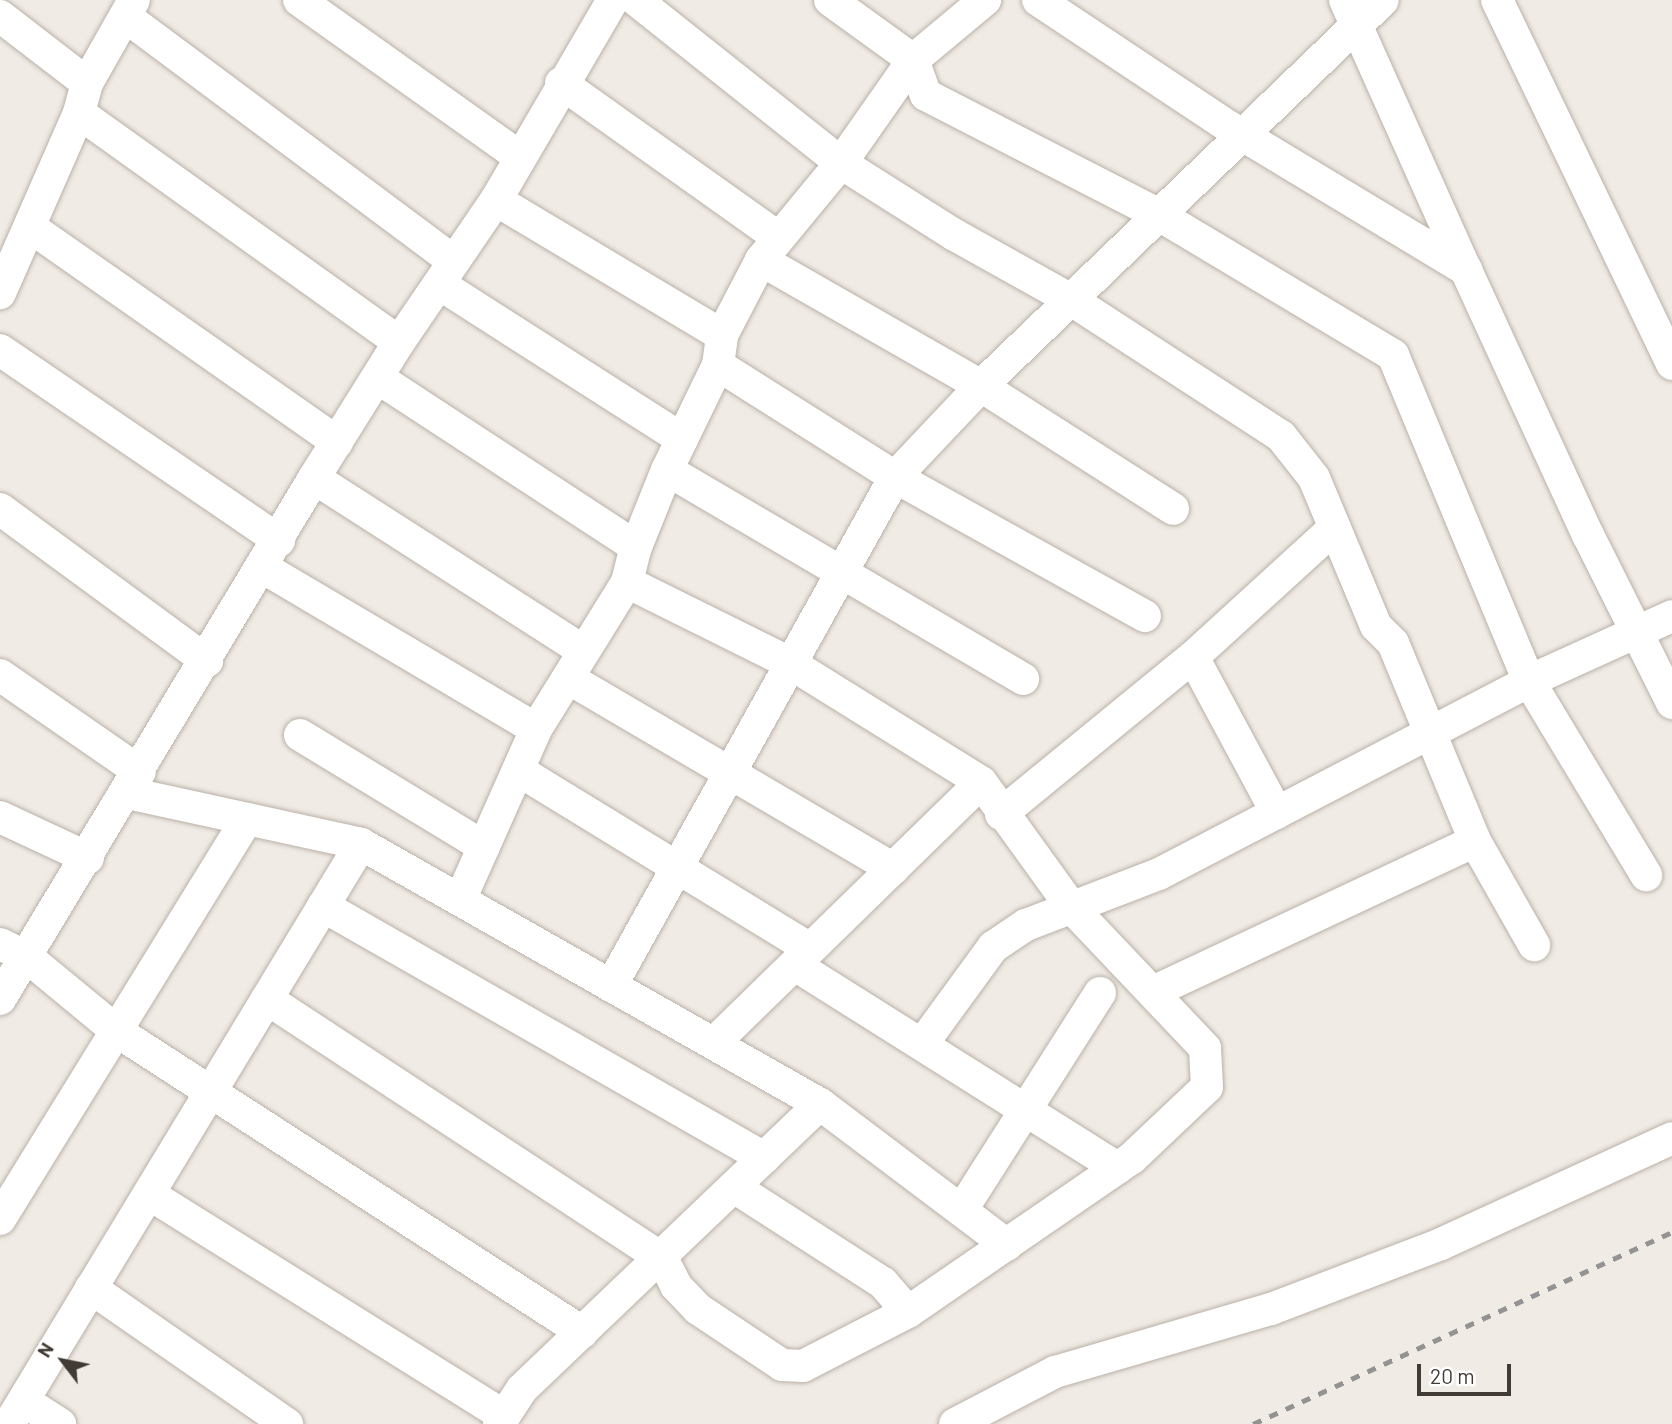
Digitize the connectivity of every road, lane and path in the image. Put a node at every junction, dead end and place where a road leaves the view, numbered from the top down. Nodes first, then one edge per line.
1 (299, 0) edge
2 (613, 0) edge
3 (636, 0) edge
4 (830, 0) edge
5 (985, 0) edge
6 (1038, 0) edge
7 (1383, 0) edge
8 (1497, 0) edge
9 (130, 8) edge
10 (1352, 13) edge
11 (0, 16) edge
12 (913, 60) junction
13 (561, 83) junction
14 (83, 98) junction
15 (1241, 134) junction
16 (520, 157) junction
17 (841, 163) junction
18 (496, 200) junction
19 (1159, 215) junction
20 (30, 226) junction
21 (770, 249) junction
22 (1466, 270) junction
23 (447, 273) junction
24 (0, 293) edge
25 (1073, 301) junction
26 (722, 335) junction
27 (399, 342) junction
28 (0, 350) edge
29 (1671, 360) edge
30 (718, 365) junction
31 (378, 378) junction
32 (981, 386) junction
33 (682, 439) junction
34 (337, 442) junction
35 (667, 470) junction
36 (895, 477) junction
37 (314, 478) junction
38 (0, 509) edge
39 (1173, 509) dead end
40 (1333, 529) junction
41 (279, 540) junction
42 (636, 547) junction
43 (262, 567) junction
44 (843, 571) junction
45 (627, 582) junction
46 (1145, 615) dead end
47 (1672, 615) edge
48 (1638, 630) junction
49 (1193, 657) junction
50 (207, 661) junction
51 (790, 663) junction
52 (575, 664) junction
53 (0, 675) edge
54 (1023, 680) dead end
55 (1529, 681) junction
56 (1672, 703) edge
57 (536, 729) junction
58 (1427, 734) junction
59 (300, 735) dead end
60 (518, 770) junction
61 (733, 775) junction
62 (134, 782) junction
63 (981, 782) junction
64 (1277, 813) junction
65 (1001, 814) junction
66 (0, 817) edge
67 (247, 819) junction
68 (1475, 841) junction
69 (361, 844) junction
70 (484, 847) junction
71 (88, 858) junction
72 (893, 869) junction
73 (677, 871) junction
74 (1646, 875) dead end
75 (460, 900) junction
76 (323, 906) junction
77 (1072, 908) junction
78 (1534, 945) dead end
79 (13, 951) edge
80 (803, 957) junction
81 (611, 986) junction
82 (1155, 991) junction
83 (1100, 993) dead end
84 (0, 999) edge
85 (268, 999) junction
86 (118, 1031) junction
87 (713, 1043) junction
88 (923, 1044) junction
89 (212, 1089) junction
90 (820, 1104) junction
91 (1026, 1109) junction
92 (1672, 1138) edge
93 (764, 1158) junction
94 (1117, 1168) junction
95 (734, 1186) junction
96 (149, 1194) junction
97 (963, 1208) junction
98 (0, 1219) edge
99 (1007, 1245) junction
100 (662, 1258) junction
101 (91, 1289) junction
102 (908, 1312) junction
103 (582, 1332) junction
104 (16, 1412) edge
105 (502, 1420) edge
106 (60, 1424) edge
107 (287, 1424) edge
108 (955, 1424) edge

1 - 16 street
2 - 13 street
3 - 17 street
4 - 12 street
5 - 12 street
6 - 15 street
7 - 10 street
8 - 29 street
9 - 14 street
9 - 23 street
10 - 15 street
10 - 22 street
11 - 14 street
12 - 17 street
12 - 19 street
13 - 16 street
13 - 21 street
14 - 20 street
14 - 27 street
15 - 19 street
15 - 22 street
16 - 18 street
17 - 21 street
17 - 25 street
18 - 23 street
18 - 26 street
19 - 25 street
19 - 55 street
20 - 24 street
20 - 34 street
21 - 26 street
21 - 32 street
22 - 48 street
23 - 27 street
23 - 33 street
25 - 32 street
25 - 40 street
26 - 30 street
27 - 31 street
28 - 41 street
30 - 33 street
30 - 36 street
31 - 34 street
31 - 42 street
32 - 36 street
32 - 39 street
33 - 35 street
34 - 37 street
35 - 42 street
35 - 44 street
36 - 44 street
36 - 46 street
37 - 41 street
37 - 52 street
38 - 50 street
40 - 49 street
40 - 58 street
41 - 43 street
42 - 45 street
43 - 50 street
43 - 57 street
44 - 51 street
44 - 54 street
45 - 51 street
45 - 52 street
47 - 48 street
48 - 55 street
48 - 56 street
49 - 64 street
49 - 65 street
50 - 62 street
51 - 61 street
51 - 63 street
52 - 57 street
52 - 61 street
53 - 62 street
55 - 58 street
55 - 74 street
57 - 60 street
58 - 64 street
58 - 68 street
59 - 70 street
60 - 70 street
60 - 73 street
61 - 72 street
61 - 73 street
62 - 67 street
62 - 71 street
63 - 65 street
63 - 72 street
64 - 77 street
65 - 77 street
66 - 71 street
67 - 69 street
67 - 86 street
68 - 78 street
68 - 82 street
69 - 75 street
69 - 76 street
70 - 75 street
71 - 79 street
72 - 80 street
73 - 80 street
73 - 81 street
75 - 81 street
76 - 85 street
76 - 93 street
77 - 82 street
77 - 88 street
79 - 84 street
79 - 86 street
80 - 87 street
80 - 88 street
81 - 87 street
82 - 94 street
83 - 91 street
85 - 89 street
85 - 100 street
86 - 89 street
86 - 98 street
87 - 90 street
88 - 91 street
89 - 96 street
89 - 103 street
90 - 93 street
90 - 97 street
91 - 94 street
91 - 97 street
92 - 108 street
93 - 95 street
94 - 99 street
95 - 100 street
95 - 102 street
96 - 101 street
96 - 105 street
97 - 99 street
99 - 102 street
100 - 102 street
100 - 103 street
101 - 104 street
101 - 107 street
103 - 105 street
104 - 106 street

